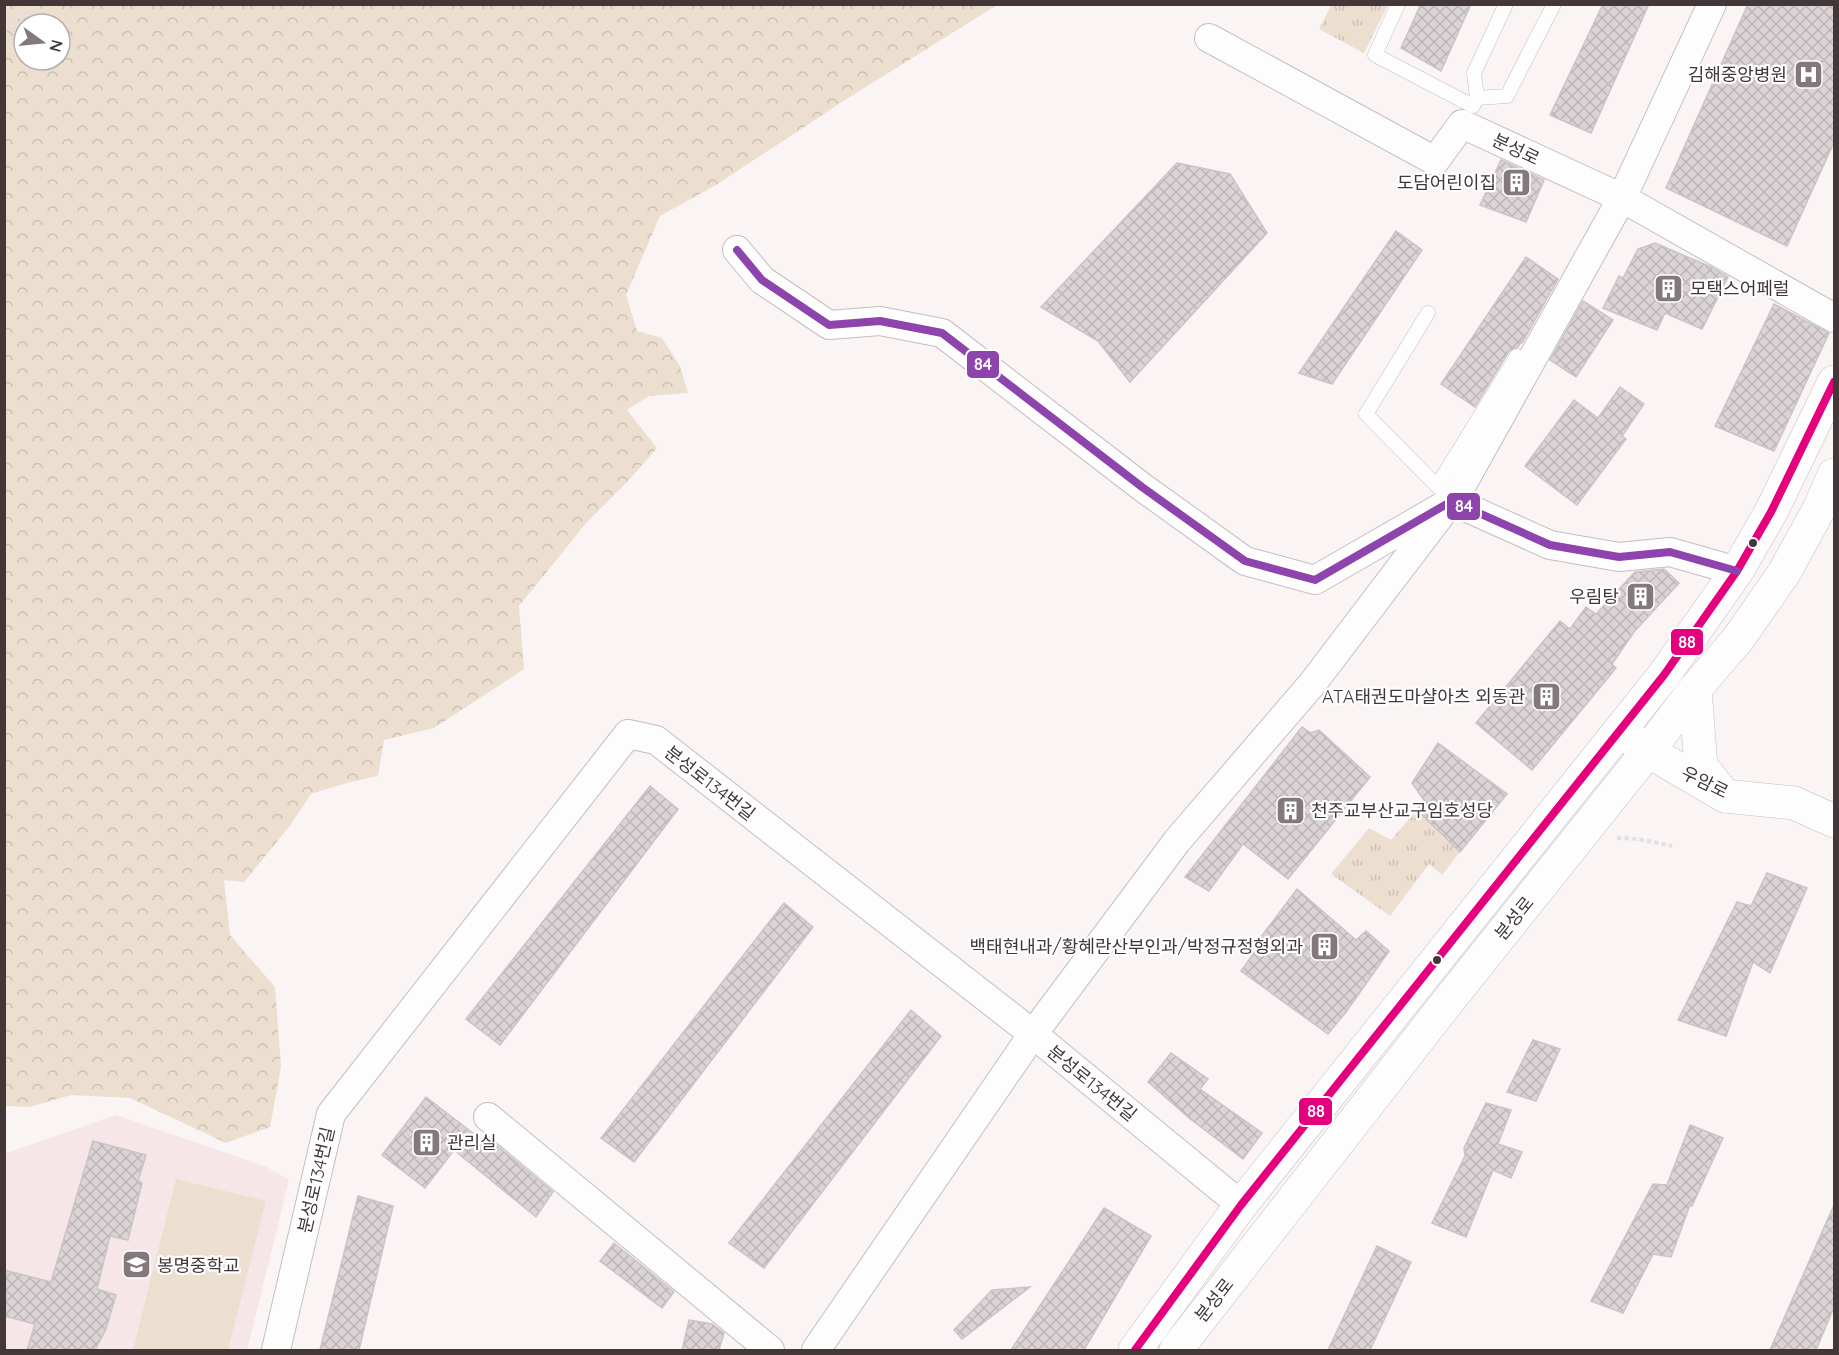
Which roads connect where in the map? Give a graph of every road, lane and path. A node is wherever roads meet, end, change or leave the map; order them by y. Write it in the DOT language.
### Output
graph roads {
  1 [pos="36,4"];
  2 [pos="1398,4"];
  3 [pos="1506,4"];
  4 [pos="1554,4"];
  5 [pos="1712,4"];
  6 [pos="4,35"];
  7 [pos="1209,38"];
  8 [pos="1471,109"];
  9 [pos="1622,198"];
  10 [pos="736,250"];
  11 [pos="1428,313"];
  12 [pos="1834,318"];
  13 [pos="1517,356"];
  14 [pos="1834,382"];
  15 [pos="1834,475"];
  16 [pos="1444,493"];
  17 [pos="1737,571"];
  18 [pos="1695,689"];
  19 [pos="1619,729"];
  20 [pos="1648,751"];
  21 [pos="1725,796"];
  22 [pos="1834,821"];
  23 [pos="1033,1034"];
  24 [pos="488,1117"];
  25 [pos="1241,1205"];
  26 [pos="276,1350"];
  27 [pos="770,1350"];
  28 [pos="816,1350"];
  29 [pos="1135,1350"];
  30 [pos="1176,1350"];
  1 -- 6 [label="path"];
  2 -- 8 [label="lane"];
  3 -- 8 [label="lane"];
  4 -- 8 [label="lane"];
  5 -- 9 [label="street"];
  7 -- 8 [label="street"];
  8 -- 9 [label="street, 분성로"];
  9 -- 12 [label="street, 분성로"];
  9 -- 16 [label="street"];
  10 -- 16 [label="street"];
  11 -- 16 [label="lane"];
  13 -- 16 [label="lane"];
  14 -- 17 [label="main road, 분성로"];
  15 -- 18 [label="main road, 분성로"];
  16 -- 17 [label="street"];
  16 -- 23 [label="street"];
  17 -- 19 [label="main road, 분성로"];
  18 -- 20 [label="main road, 분성로"];
  18 -- 21 [label="main road"];
  19 -- 20 [label="main road, 우암로"];
  19 -- 25 [label="main road, 분성로"];
  20 -- 21 [label="main road, 우암로"];
  20 -- 30 [label="main road, 분성로"];
  21 -- 22 [label="main road, 우암로"];
  23 -- 25 [label="street, 분성로134번길"];
  23 -- 26 [label="street, 분성로134번길"];
  23 -- 28 [label="street"];
  24 -- 27 [label="street"];
  25 -- 29 [label="main road, 분성로"];
}
